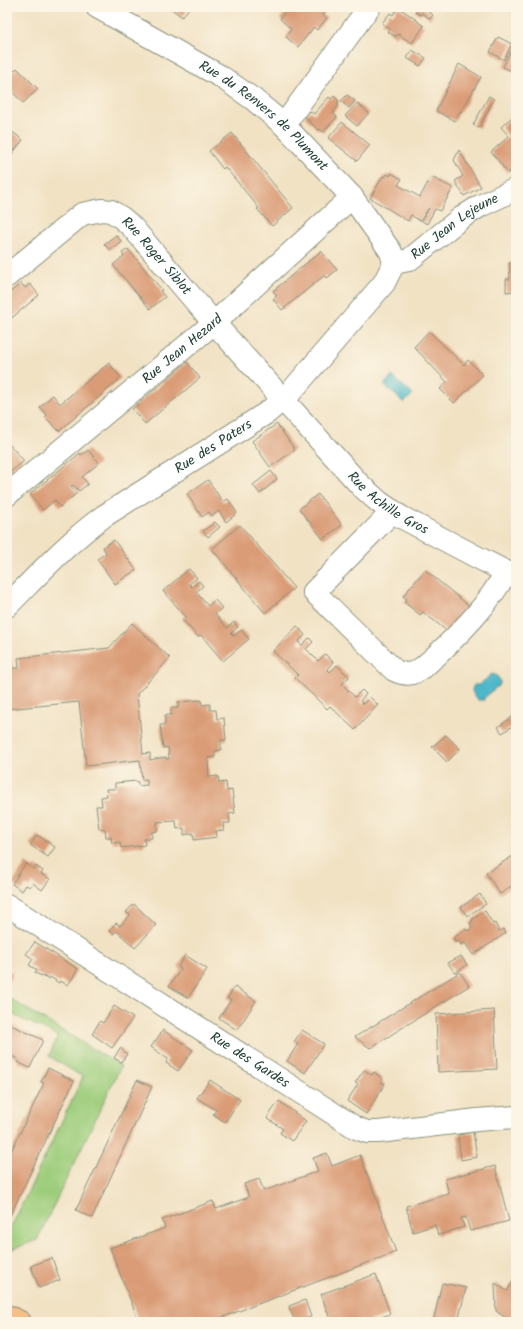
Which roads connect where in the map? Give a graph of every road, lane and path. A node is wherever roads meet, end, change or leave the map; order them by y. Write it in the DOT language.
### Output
graph roads {
  1 [pos="97,7"];
  2 [pos="369,7"];
  3 [pos="284,125"];
  4 [pos="516,189"];
  5 [pos="352,197"];
  6 [pos="394,263"];
  7 [pos="7,276"];
  8 [pos="214,323"];
  9 [pos="284,399"];
  10 [pos="7,495"];
  11 [pos="393,511"];
  12 [pos="511,574"];
  13 [pos="7,606"];
  14 [pos="7,905"];
  15 [pos="516,1117"];
  16 [pos="7,1316"];
  17 [pos="20,1322"];
  1 -- 3 [label="street, Rue du Renvers de Plumont"];
  2 -- 3 [label="street"];
  3 -- 5 [label="street, Rue du Renvers de Plumont"];
  4 -- 6 [label="street, Rue Jean Lejeune"];
  5 -- 6 [label="street, Rue du Renvers de Plumont"];
  5 -- 8 [label="street, Rue Jean Hezard"];
  6 -- 9 [label="street, Rue des Paters"];
  7 -- 8 [label="street, Rue Roger Siblot"];
  8 -- 9 [label="street, Rue Roger Siblot"];
  8 -- 10 [label="street, Rue Jean Hezard"];
  9 -- 11 [label="street, Rue Achille Gros"];
  9 -- 13 [label="street, Rue des Paters"];
  11 -- 12 [label="street, Rue Achille Gros"];
  11 -- 12 [label="street"];
  14 -- 15 [label="street, Rue des Gardes"];
  16 -- 17 [label="main road"];
}
